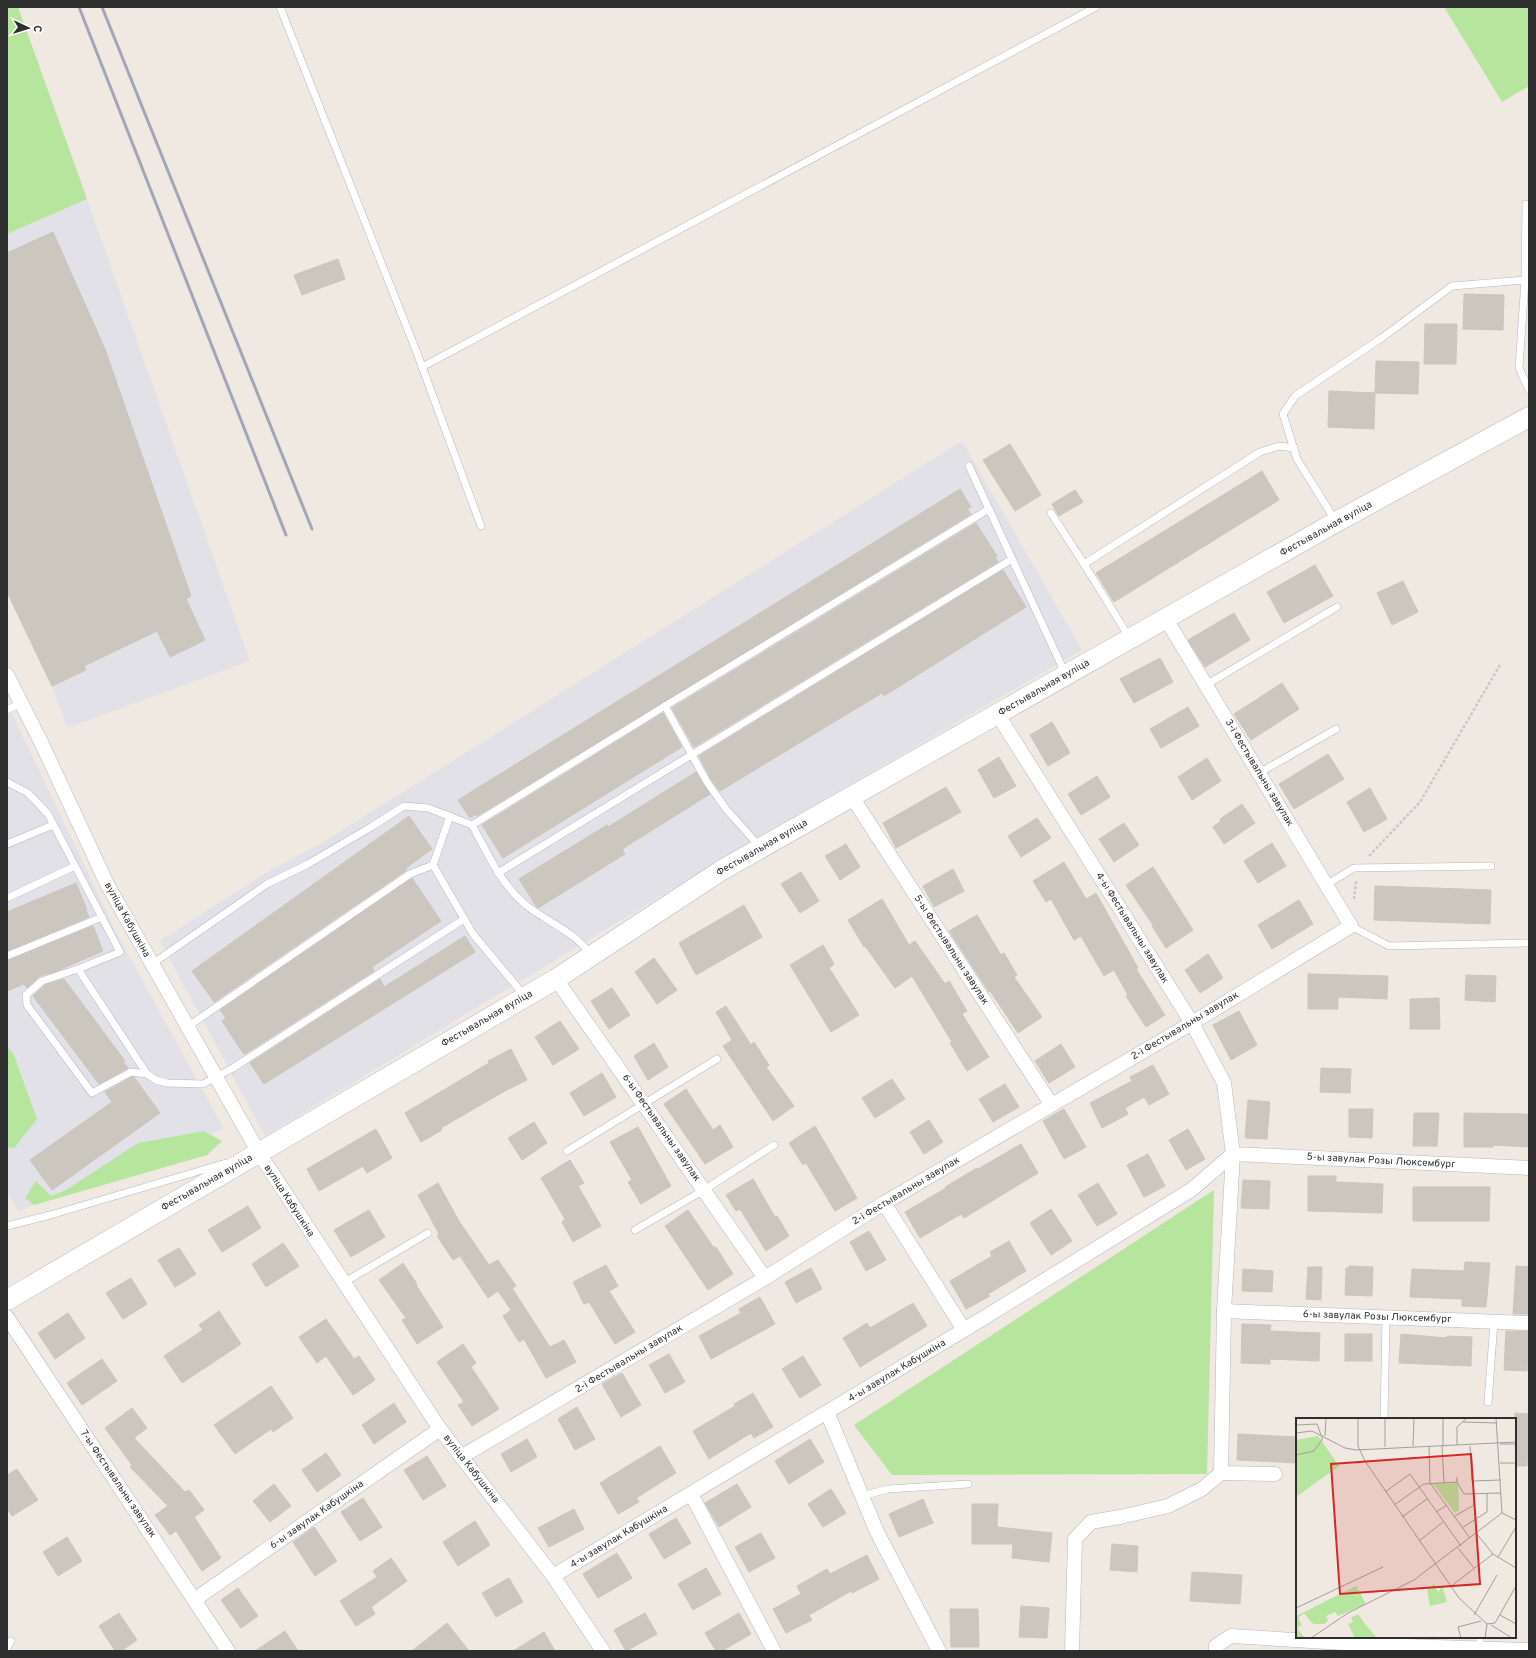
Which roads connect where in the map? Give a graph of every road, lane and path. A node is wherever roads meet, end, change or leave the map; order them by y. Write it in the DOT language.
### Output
graph roads {
  1 [pos="280,7"];
  2 [pos="1096,7"];
  3 [pos="1526,204"];
  4 [pos="1525,280"];
  5 [pos="422,367"];
  6 [pos="1529,390"];
  7 [pos="1529,417"];
  8 [pos="1294,448"];
  9 [pos="969,466"];
  10 [pos="989,509"];
  11 [pos="1051,513"];
  12 [pos="1336,522"];
  13 [pos="481,526"];
  14 [pos="1012,559"];
  15 [pos="1084,564"];
  16 [pos="1337,607"];
  17 [pos="1166,619"];
  18 [pos="1130,640"];
  19 [pos="1500,665"];
  20 [pos="7,675"];
  21 [pos="1066,676"];
  22 [pos="1206,685"];
  23 [pos="21,703"];
  24 [pos="665,706"];
  25 [pos="7,710"];
  26 [pos="998,715"];
  27 [pos="1336,728"];
  28 [pos="692,754"];
  29 [pos="1259,773"];
  30 [pos="7,782"];
  31 [pos="852,797"];
  32 [pos="450,816"];
  33 [pos="53,825"];
  34 [pos="472,825"];
  35 [pos="7,844"];
  36 [pos="761,848"];
  37 [pos="433,865"];
  38 [pos="75,866"];
  39 [pos="1491,866"];
  40 [pos="1357,868"];
  41 [pos="498,872"];
  42 [pos="1326,885"];
  43 [pos="7,898"];
  44 [pos="102,917"];
  45 [pos="464,919"];
  46 [pos="1351,926"];
  47 [pos="1529,943"];
  48 [pos="7,956"];
  49 [pos="592,956"];
  50 [pos="152,964"];
  51 [pos="78,969"];
  52 [pos="556,979"];
  53 [pos="525,997"];
  54 [pos="1192,1023"];
  55 [pos="187,1027"];
  56 [pos="717,1059"];
  57 [pos="147,1074"];
  58 [pos="216,1077"];
  59 [pos="1050,1104"];
  60 [pos="644,1105"];
  61 [pos="774,1145"];
  62 [pos="566,1151"];
  63 [pos="259,1153"];
  64 [pos="1233,1154"];
  65 [pos="1529,1168"];
  66 [pos="704,1190"];
  67 [pos="884,1203"];
  68 [pos="7,1226"];
  69 [pos="635,1230"];
  70 [pos="428,1233"];
  71 [pos="765,1278"];
  72 [pos="343,1283"];
  73 [pos="7,1300"];
  74 [pos="1224,1311"];
  75 [pos="7,1318"];
  76 [pos="1386,1318"];
  77 [pos="1494,1322"];
  78 [pos="1529,1323"];
  79 [pos="964,1330"];
  80 [pos="1488,1402"];
  81 [pos="827,1412"];
  82 [pos="1384,1418"];
  83 [pos="440,1429"];
  84 [pos="462,1457"];
  85 [pos="1221,1473"];
  86 [pos="1275,1474"];
  87 [pos="968,1484"];
  88 [pos="691,1494"];
  89 [pos="862,1496"];
  90 [pos="553,1576"];
  91 [pos="194,1600"];
  92 [pos="11,1641"];
  93 [pos="1376,1644"];
  94 [pos="1480,1645"];
  95 [pos="7,1648"];
  96 [pos="1216,1648"];
  97 [pos="601,1650"];
  98 [pos="1529,1650"];
  99 [pos="228,1651"];
  100 [pos="774,1651"];
  101 [pos="939,1651"];
  102 [pos="1072,1651"];
  1 -- 5 [label="lane"];
  2 -- 5 [label="lane"];
  3 -- 4 [label="lane"];
  4 -- 6 [label="lane"];
  4 -- 8 [label="lane"];
  5 -- 13 [label="lane"];
  7 -- 12 [label="street, Фестывальная вуліца"];
  8 -- 12 [label="lane"];
  8 -- 15 [label="lane"];
  9 -- 10 [label="lane"];
  10 -- 14 [label="lane"];
  10 -- 24 [label="lane"];
  11 -- 15 [label="lane"];
  12 -- 17 [label="street, Фестывальная вуліца"];
  14 -- 21 [label="lane"];
  14 -- 28 [label="lane"];
  15 -- 18 [label="lane"];
  16 -- 22 [label="lane"];
  17 -- 18 [label="street, Фестывальная вуліца"];
  17 -- 22 [label="street, 3-і Фестывальны завулак"];
  18 -- 21 [label="street, Фестывальная вуліца"];
  19 -- 40 [label="path"];
  20 -- 23 [label="street, вуліца Кабушкіна"];
  21 -- 26 [label="street, Фестывальная вуліца"];
  22 -- 29 [label="street, 3-і Фестывальны завулак"];
  23 -- 25 [label="lane"];
  23 -- 50 [label="street, вуліца Кабушкіна"];
  24 -- 28 [label="lane"];
  24 -- 34 [label="lane"];
  26 -- 31 [label="street, Фестывальная вуліца"];
  26 -- 54 [label="street, 4-ы Фестывальны завулак"];
  27 -- 29 [label="lane"];
  28 -- 36 [label="lane"];
  28 -- 41 [label="lane"];
  29 -- 42 [label="street, 3-і Фестывальны завулак"];
  30 -- 33 [label="lane"];
  31 -- 36 [label="street, Фестывальная вуліца"];
  31 -- 59 [label="street, 5-ы Фестывальны завулак"];
  32 -- 34 [label="lane"];
  32 -- 37 [label="lane"];
  32 -- 50 [label="lane"];
  33 -- 35 [label="lane"];
  33 -- 38 [label="lane"];
  34 -- 41 [label="lane"];
  36 -- 49 [label="street, Фестывальная вуліца"];
  37 -- 45 [label="lane"];
  37 -- 55 [label="lane"];
  38 -- 43 [label="lane"];
  38 -- 44 [label="lane"];
  39 -- 40 [label="lane"];
  40 -- 42 [label="lane"];
  40 -- 46 [label="path"];
  41 -- 49 [label="lane"];
  42 -- 46 [label="street, 3-і Фестывальны завулак"];
  44 -- 48 [label="lane"];
  44 -- 51 [label="lane"];
  45 -- 53 [label="lane"];
  45 -- 58 [label="lane"];
  46 -- 47 [label="lane"];
  46 -- 54 [label="street, 2-і Фестывальны завулак"];
  49 -- 52 [label="street, Фестывальная вуліца"];
  50 -- 55 [label="street, вуліца Кабушкіна"];
  51 -- 57 [label="lane"];
  51 -- 57 [label="lane"];
  52 -- 53 [label="street, Фестывальная вуліца"];
  52 -- 60 [label="street, 6-ы Фестывальны завулак"];
  53 -- 63 [label="street, Фестывальная вуліца"];
  54 -- 59 [label="street, 2-і Фестывальны завулак"];
  54 -- 64 [label="street, 4-ы Фестывальны завулак"];
  55 -- 58 [label="street, вуліца Кабушкіна"];
  56 -- 60 [label="lane"];
  57 -- 58 [label="lane"];
  58 -- 63 [label="street, вуліца Кабушкіна"];
  59 -- 67 [label="street, 2-і Фестывальны завулак"];
  60 -- 62 [label="lane"];
  60 -- 66 [label="street, 6-ы Фестывальны завулак"];
  61 -- 66 [label="lane"];
  63 -- 68 [label="lane"];
  63 -- 72 [label="street, вуліца Кабушкіна"];
  63 -- 73 [label="street, Фестывальная вуліца"];
  64 -- 65 [label="street, 5-ы завулак Розы Люксембург"];
  64 -- 74 [label="street, 4-ы Фестывальны завулак"];
  64 -- 79 [label="street, 4-ы завулак Кабушкіна"];
  66 -- 69 [label="lane"];
  66 -- 71 [label="street, 6-ы Фестывальны завулак"];
  67 -- 71 [label="street, 2-і Фестывальны завулак"];
  67 -- 79 [label="street"];
  70 -- 72 [label="lane"];
  71 -- 84 [label="street, 2-і Фестывальны завулак"];
  72 -- 83 [label="street, вуліца Кабушкіна"];
  74 -- 76 [label="street, 6-ы завулак Розы Люксембург"];
  74 -- 85 [label="street, 4-ы Фестывальны завулак"];
  75 -- 91 [label="street, 7-ы Фестывальны завулак"];
  76 -- 77 [label="street, 6-ы завулак Розы Люксембург"];
  76 -- 82 [label="lane"];
  77 -- 78 [label="street, 6-ы завулак Розы Люксембург"];
  77 -- 80 [label="lane"];
  79 -- 81 [label="street, 4-ы завулак Кабушкіна"];
  81 -- 88 [label="street, 4-ы завулак Кабушкіна"];
  81 -- 89 [label="street"];
  83 -- 84 [label="street, вуліца Кабушкіна"];
  83 -- 91 [label="street, 6-ы завулак Кабушкіна"];
  84 -- 90 [label="street, вуліца Кабушкіна"];
  85 -- 86 [label="street"];
  85 -- 102 [label="street"];
  87 -- 89 [label="lane"];
  88 -- 90 [label="street, 4-ы завулак Кабушкіна"];
  88 -- 100 [label="street"];
  89 -- 101 [label="street"];
  90 -- 97 [label="street, вуліца Кабушкіна"];
  91 -- 99 [label="street, 7-ы Фестывальны завулак"];
  92 -- 95 [label="lane"];
  93 -- 94 [label="street"];
  93 -- 96 [label="street"];
  94 -- 98 [label="street"];
}
